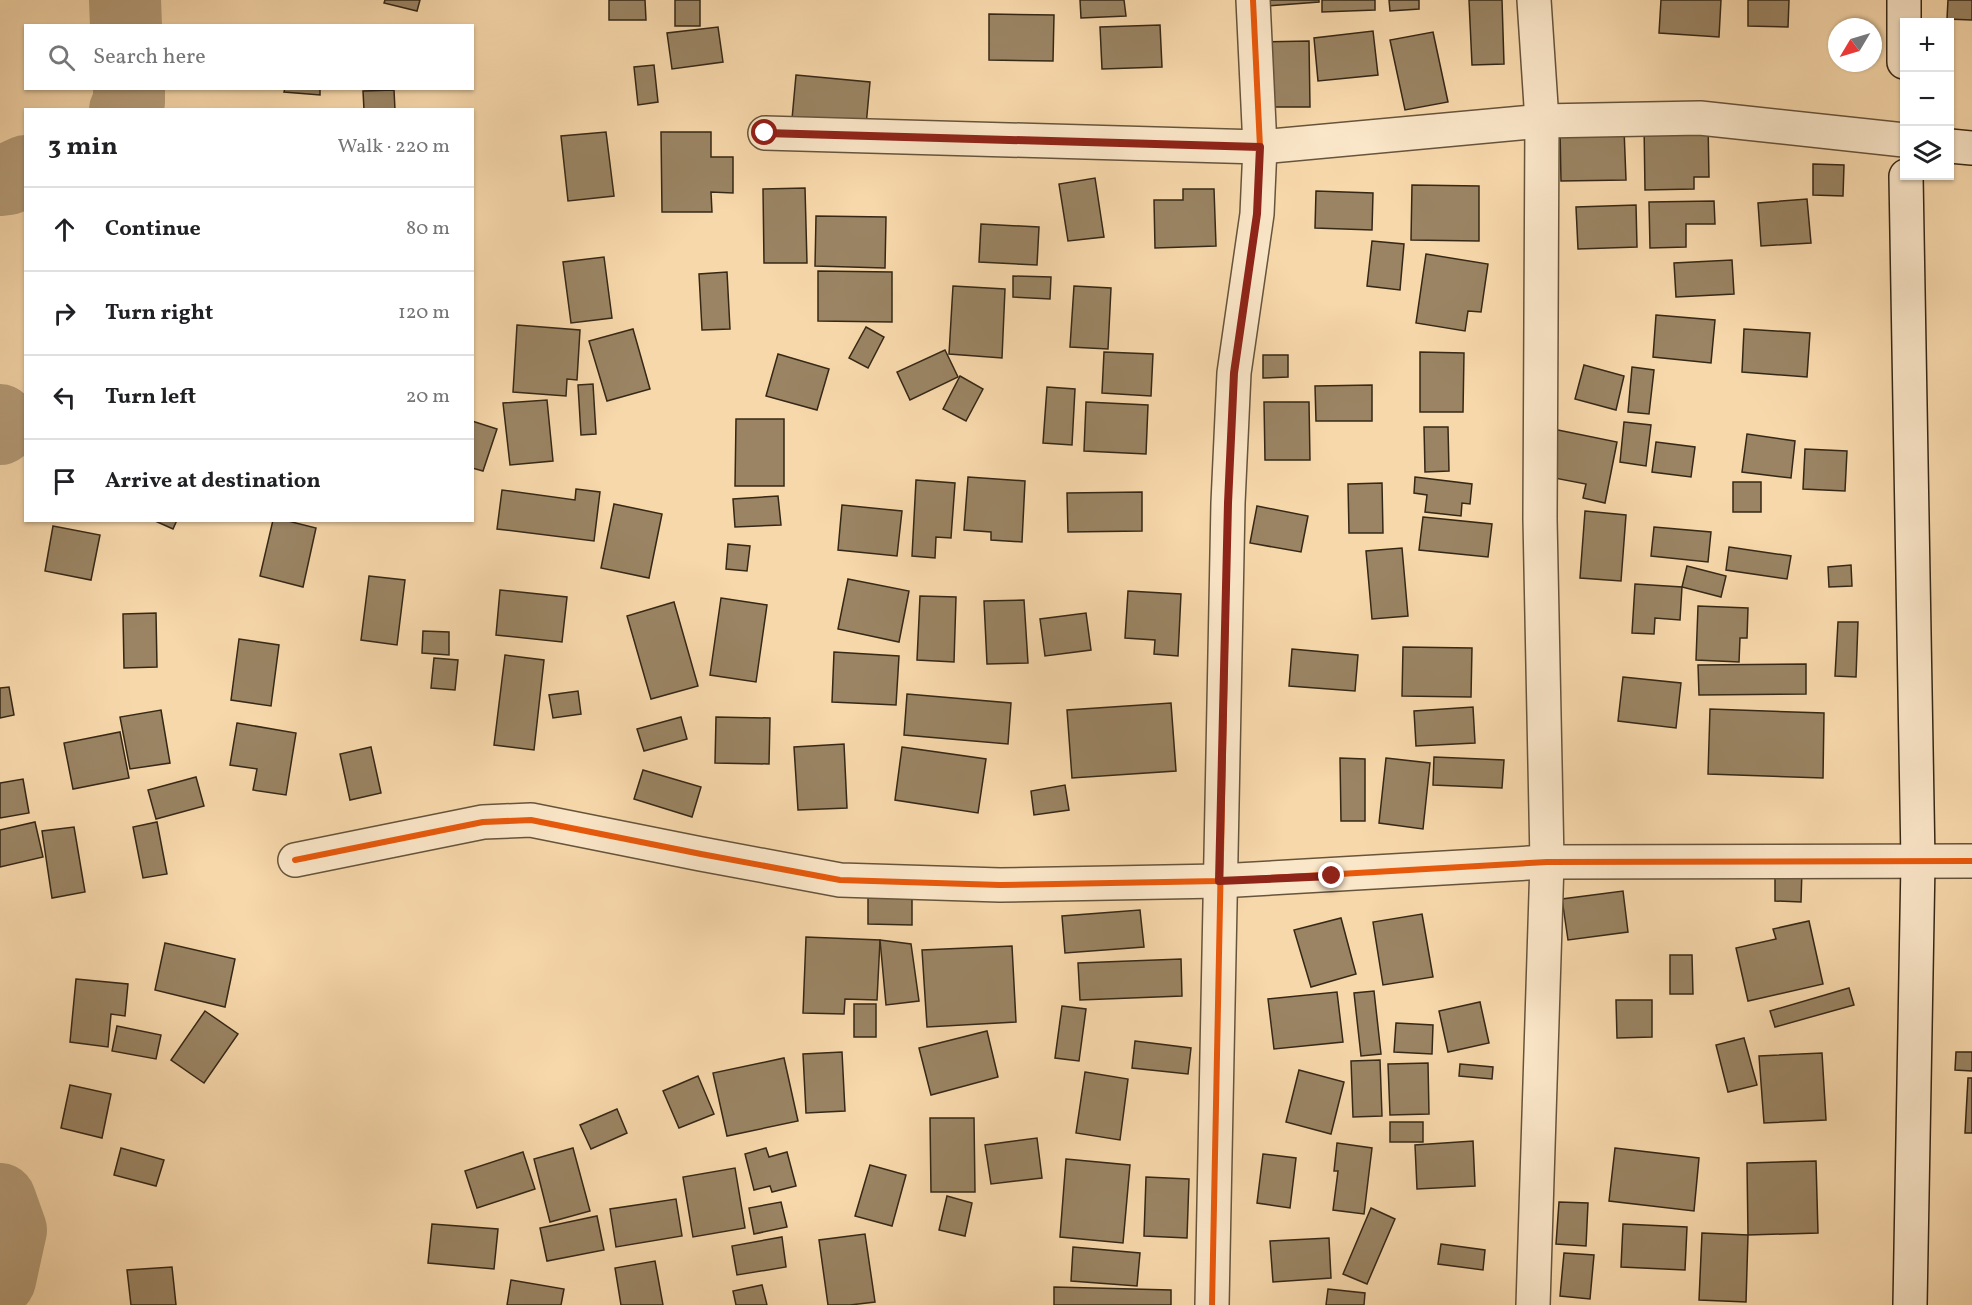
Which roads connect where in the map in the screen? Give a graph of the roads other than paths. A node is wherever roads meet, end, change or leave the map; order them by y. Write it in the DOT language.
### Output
graph roads {
  1 [pos="1253,0"];
  2 [pos="1534,0"];
  3 [pos="1904,0"];
  4 [pos="1904,18"];
  5 [pos="1542,121"];
  6 [pos="765,133"];
  7 [pos="1900,139"];
  8 [pos="1954,146"];
  9 [pos="1260,147"];
  10 [pos="1972,148"];
  11 [pos="1906,180"];
  12 [pos="295,860"];
  13 [pos="1972,861"];
  14 [pos="1547,862"];
  15 [pos="1918,862"];
  16 [pos="1219,881"];
  17 [pos="1212,1305"];
  18 [pos="1533,1305"];
  19 [pos="1910,1305"];
  1 -- 9 [label="street"];
  2 -- 5 [label="street"];
  3 -- 4 [label="street"];
  5 -- 7 [label="street"];
  5 -- 9 [label="street"];
  5 -- 14 [label="street"];
  6 -- 9 [label="street"];
  8 -- 10 [label="street"];
  9 -- 16 [label="street"];
  11 -- 15 [label="street"];
  12 -- 16 [label="street"];
  13 -- 15 [label="street"];
  14 -- 15 [label="street"];
  14 -- 16 [label="street"];
  14 -- 18 [label="street"];
  15 -- 19 [label="street"];
  16 -- 17 [label="street"];
}
